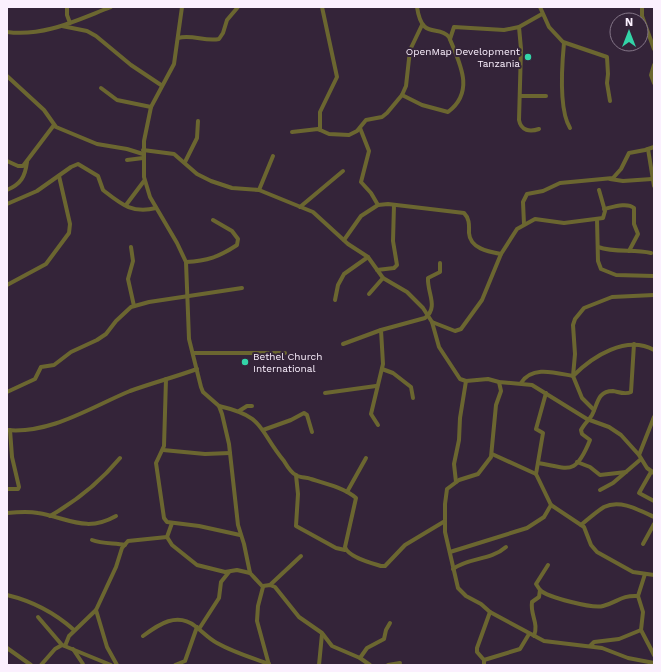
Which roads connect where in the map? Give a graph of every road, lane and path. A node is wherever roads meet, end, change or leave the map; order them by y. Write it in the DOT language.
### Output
graph roads {
  1 [pos="67,7"];
  2 [pos="108,7"];
  3 [pos="182,7"];
  4 [pos="238,7"];
  5 [pos="322,7"];
  6 [pos="417,7"];
  7 [pos="540,7"];
  8 [pos="642,7"];
  9 [pos="542,14"];
  10 [pos="70,23"];
  11 [pos="422,25"];
  12 [pos="62,26"];
  13 [pos="519,27"];
  14 [pos="7,32"];
  15 [pos="178,38"];
  16 [pos="450,40"];
  17 [pos="564,43"];
  18 [pos="654,49"];
  19 [pos="654,65"];
  20 [pos="7,76"];
  21 [pos="654,83"];
  22 [pos="161,85"];
  23 [pos="100,88"];
  24 [pos="402,95"];
  25 [pos="520,96"];
  26 [pos="546,96"];
  27 [pos="610,101"];
  28 [pos="150,107"];
  29 [pos="198,121"];
  30 [pos="54,125"];
  31 [pos="360,128"];
  32 [pos="570,128"];
  33 [pos="539,129"];
  34 [pos="320,130"];
  35 [pos="292,132"];
  36 [pos="654,147"];
  37 [pos="648,149"];
  38 [pos="143,154"];
  39 [pos="273,156"];
  40 [pos="127,160"];
  41 [pos="7,161"];
  42 [pos="27,162"];
  43 [pos="185,162"];
  44 [pos="343,171"];
  45 [pos="59,176"];
  46 [pos="609,178"];
  47 [pos="652,180"];
  48 [pos="144,181"];
  49 [pos="654,186"];
  50 [pos="7,190"];
  51 [pos="259,190"];
  52 [pos="599,190"];
  53 [pos="7,204"];
  54 [pos="126,205"];
  55 [pos="378,205"];
  56 [pos="394,205"];
  57 [pos="300,207"];
  58 [pos="156,208"];
  59 [pos="604,209"];
  60 [pos="596,219"];
  61 [pos="213,220"];
  62 [pos="524,224"];
  63 [pos="344,240"];
  64 [pos="131,247"];
  65 [pos="598,247"];
  66 [pos="629,251"];
  67 [pos="651,253"];
  68 [pos="501,254"];
  69 [pos="368,257"];
  70 [pos="186,262"];
  71 [pos="440,263"];
  72 [pos="377,270"];
  73 [pos="654,276"];
  74 [pos="383,278"];
  75 [pos="7,285"];
  76 [pos="242,288"];
  77 [pos="369,294"];
  78 [pos="654,295"];
  79 [pos="186,296"];
  80 [pos="335,300"];
  81 [pos="134,306"];
  82 [pos="429,315"];
  83 [pos="432,322"];
  84 [pos="382,330"];
  85 [pos="342,344"];
  86 [pos="634,344"];
  87 [pos="654,350"];
  88 [pos="193,353"];
  89 [pos="285,353"];
  90 [pos="197,369"];
  91 [pos="382,369"];
  92 [pos="573,376"];
  93 [pos="166,379"];
  94 [pos="466,381"];
  95 [pos="499,382"];
  96 [pos="521,383"];
  97 [pos="376,386"];
  98 [pos="7,392"];
  99 [pos="325,393"];
  100 [pos="546,393"];
  101 [pos="413,398"];
  102 [pos="219,406"];
  103 [pos="252,406"];
  104 [pos="594,410"];
  105 [pos="239,411"];
  106 [pos="654,417"];
  107 [pos="587,419"];
  108 [pos="378,425"];
  109 [pos="8,430"];
  110 [pos="264,430"];
  111 [pos="312,432"];
  112 [pos="163,450"];
  113 [pos="230,453"];
  114 [pos="492,454"];
  115 [pos="640,457"];
  116 [pos="120,458"];
  117 [pos="366,458"];
  118 [pos="577,462"];
  119 [pos="538,463"];
  120 [pos="626,472"];
  121 [pos="652,472"];
  122 [pos="536,474"];
  123 [pos="296,475"];
  124 [pos="456,482"];
  125 [pos="7,489"];
  126 [pos="600,490"];
  127 [pos="347,492"];
  128 [pos="654,501"];
  129 [pos="551,505"];
  130 [pos="7,513"];
  131 [pos="50,516"];
  132 [pos="116,516"];
  133 [pos="654,517"];
  134 [pos="444,521"];
  135 [pos="172,523"];
  136 [pos="581,524"];
  137 [pos="654,524"];
  138 [pos="240,535"];
  139 [pos="167,537"];
  140 [pos="92,540"];
  141 [pos="643,544"];
  142 [pos="125,545"];
  143 [pos="506,547"];
  144 [pos="345,550"];
  145 [pos="450,552"];
  146 [pos="301,556"];
  147 [pos="548,566"];
  148 [pos="453,569"];
  149 [pos="229,572"];
  150 [pos="250,573"];
  151 [pos="644,574"];
  152 [pos="654,575"];
  153 [pos="270,585"];
  154 [pos="263,586"];
  155 [pos="540,590"];
  156 [pos="7,595"];
  157 [pos="638,596"];
  158 [pos="96,610"];
  159 [pos="490,612"];
  160 [pos="38,617"];
  161 [pos="390,623"];
  162 [pos="198,628"];
  163 [pos="74,630"];
  164 [pos="642,630"];
  165 [pos="322,633"];
  166 [pos="529,634"];
  167 [pos="143,636"];
  168 [pos="534,636"];
  169 [pos="64,645"];
  170 [pos="590,646"];
  171 [pos="7,648"];
  172 [pos="73,649"];
  173 [pos="654,655"];
  174 [pos="360,658"];
  175 [pos="628,658"];
  176 [pos="484,660"];
  177 [pos="400,663"];
  178 [pos="654,663"];
  179 [pos="83,664"];
  180 [pos="269,664"];
  181 [pos="32,665"];
  182 [pos="41,665"];
  183 [pos="111,665"];
  184 [pos="117,665"];
  185 [pos="175,665"];
  186 [pos="319,665"];
  187 [pos="370,665"];
  188 [pos="388,665"];
  189 [pos="484,665"];
  190 [pos="631,665"];
  1 -- 10 [label="street"];
  2 -- 10 [label="street"];
  3 -- 15 [label="street"];
  4 -- 15 [label="street"];
  5 -- 34 [label="street"];
  6 -- 11 [label="street"];
  7 -- 9 [label="street"];
  8 -- 18 [label="street"];
  9 -- 13 [label="street"];
  9 -- 17 [label="street"];
  10 -- 12 [label="street"];
  11 -- 16 [label="street"];
  11 -- 24 [label="street"];
  12 -- 14 [label="street"];
  12 -- 22 [label="street"];
  13 -- 16 [label="street"];
  13 -- 25 [label="street"];
  15 -- 22 [label="street"];
  16 -- 24 [label="street"];
  17 -- 27 [label="street"];
  17 -- 32 [label="street"];
  19 -- 21 [label="street"];
  20 -- 30 [label="street"];
  22 -- 28 [label="street"];
  23 -- 28 [label="street"];
  24 -- 31 [label="street"];
  25 -- 26 [label="street"];
  25 -- 33 [label="street"];
  28 -- 38 [label="street"];
  29 -- 43 [label="street"];
  30 -- 38 [label="street"];
  30 -- 42 [label="street"];
  31 -- 34 [label="street"];
  31 -- 55 [label="street"];
  34 -- 35 [label="street"];
  36 -- 37 [label="street"];
  37 -- 46 [label="street"];
  37 -- 47 [label="street"];
  38 -- 40 [label="street"];
  38 -- 43 [label="street"];
  38 -- 48 [label="street"];
  39 -- 51 [label="street"];
  41 -- 42 [label="street"];
  42 -- 50 [label="street"];
  43 -- 51 [label="street"];
  44 -- 57 [label="street"];
  45 -- 53 [label="street"];
  45 -- 54 [label="street"];
  45 -- 75 [label="street"];
  46 -- 47 [label="street"];
  46 -- 62 [label="street"];
  47 -- 49 [label="street"];
  48 -- 54 [label="street"];
  48 -- 58 [label="street"];
  51 -- 57 [label="street"];
  52 -- 59 [label="street"];
  54 -- 58 [label="street"];
  55 -- 56 [label="street"];
  55 -- 63 [label="street"];
  56 -- 68 [label="street"];
  56 -- 72 [label="street"];
  57 -- 63 [label="street"];
  58 -- 70 [label="street"];
  59 -- 60 [label="street"];
  59 -- 66 [label="street"];
  60 -- 62 [label="street"];
  60 -- 65 [label="street"];
  61 -- 70 [label="street"];
  62 -- 68 [label="street"];
  63 -- 69 [label="street"];
  64 -- 81 [label="street"];
  65 -- 66 [label="street"];
  65 -- 73 [label="street"];
  66 -- 67 [label="street"];
  68 -- 83 [label="street"];
  69 -- 72 [label="street"];
  69 -- 80 [label="street"];
  70 -- 79 [label="street"];
  71 -- 82 [label="street"];
  72 -- 74 [label="street"];
  74 -- 77 [label="street"];
  74 -- 82 [label="street"];
  76 -- 79 [label="street"];
  78 -- 92 [label="street"];
  79 -- 81 [label="street"];
  79 -- 88 [label="street"];
  81 -- 98 [label="street"];
  82 -- 83 [label="street"];
  82 -- 84 [label="street"];
  83 -- 94 [label="street"];
  84 -- 85 [label="street"];
  84 -- 91 [label="street"];
  86 -- 87 [label="street"];
  86 -- 92 [label="street"];
  86 -- 104 [label="street"];
  88 -- 89 [label="street"];
  88 -- 90 [label="street"];
  90 -- 93 [label="street"];
  90 -- 102 [label="street"];
  91 -- 97 [label="street"];
  91 -- 101 [label="street"];
  92 -- 96 [label="street"];
  92 -- 104 [label="street"];
  93 -- 109 [label="street"];
  93 -- 112 [label="street"];
  94 -- 95 [label="street"];
  94 -- 124 [label="street"];
  95 -- 96 [label="street"];
  95 -- 114 [label="street"];
  96 -- 100 [label="street"];
  97 -- 99 [label="street"];
  97 -- 108 [label="street"];
  100 -- 107 [label="street"];
  100 -- 119 [label="street"];
  102 -- 105 [label="street"];
  102 -- 113 [label="street"];
  103 -- 105 [label="street"];
  104 -- 107 [label="street"];
  105 -- 110 [label="street"];
  106 -- 115 [label="street"];
  107 -- 115 [label="street"];
  107 -- 118 [label="street"];
  109 -- 125 [label="street"];
  110 -- 111 [label="street"];
  110 -- 123 [label="street"];
  112 -- 113 [label="street"];
  112 -- 135 [label="street"];
  113 -- 138 [label="street"];
  114 -- 122 [label="street"];
  114 -- 124 [label="street"];
  115 -- 120 [label="street"];
  115 -- 121 [label="street"];
  116 -- 131 [label="street"];
  117 -- 127 [label="street"];
  118 -- 119 [label="street"];
  118 -- 120 [label="street"];
  119 -- 122 [label="street"];
  120 -- 126 [label="street"];
  121 -- 128 [label="street"];
  122 -- 129 [label="street"];
  123 -- 127 [label="street"];
  123 -- 144 [label="street"];
  124 -- 134 [label="street"];
  127 -- 144 [label="street"];
  129 -- 136 [label="street"];
  129 -- 145 [label="street"];
  130 -- 131 [label="street"];
  131 -- 132 [label="street"];
  133 -- 136 [label="street"];
  134 -- 144 [label="street"];
  134 -- 145 [label="street"];
  135 -- 138 [label="street"];
  135 -- 139 [label="street"];
  136 -- 151 [label="street"];
  137 -- 141 [label="street"];
  138 -- 150 [label="street"];
  139 -- 142 [label="street"];
  139 -- 149 [label="street"];
  140 -- 142 [label="street"];
  142 -- 158 [label="street"];
  143 -- 148 [label="street"];
  145 -- 148 [label="street"];
  146 -- 153 [label="street"];
  147 -- 155 [label="street"];
  148 -- 159 [label="street"];
  149 -- 150 [label="street"];
  149 -- 162 [label="street"];
  150 -- 154 [label="street"];
  151 -- 152 [label="street"];
  151 -- 157 [label="street"];
  153 -- 154 [label="street"];
  153 -- 165 [label="street"];
  154 -- 180 [label="street"];
  155 -- 157 [label="street"];
  155 -- 168 [label="street"];
  156 -- 163 [label="street"];
  157 -- 164 [label="street"];
  158 -- 163 [label="street"];
  158 -- 184 [label="street"];
  159 -- 166 [label="street"];
  159 -- 176 [label="street"];
  160 -- 169 [label="street"];
  161 -- 174 [label="street"];
  162 -- 167 [label="street"];
  162 -- 180 [label="street"];
  162 -- 185 [label="street"];
  163 -- 169 [label="street"];
  164 -- 170 [label="street"];
  164 -- 173 [label="street"];
  165 -- 174 [label="street"];
  165 -- 186 [label="street"];
  166 -- 168 [label="street"];
  166 -- 176 [label="street"];
  168 -- 170 [label="street"];
  169 -- 172 [label="street"];
  169 -- 182 [label="street"];
  170 -- 175 [label="street"];
  171 -- 181 [label="street"];
  172 -- 179 [label="street"];
  172 -- 183 [label="street"];
  174 -- 187 [label="street"];
  175 -- 178 [label="street"];
  175 -- 190 [label="street"];
  176 -- 189 [label="street"];
  177 -- 188 [label="street"];
}
